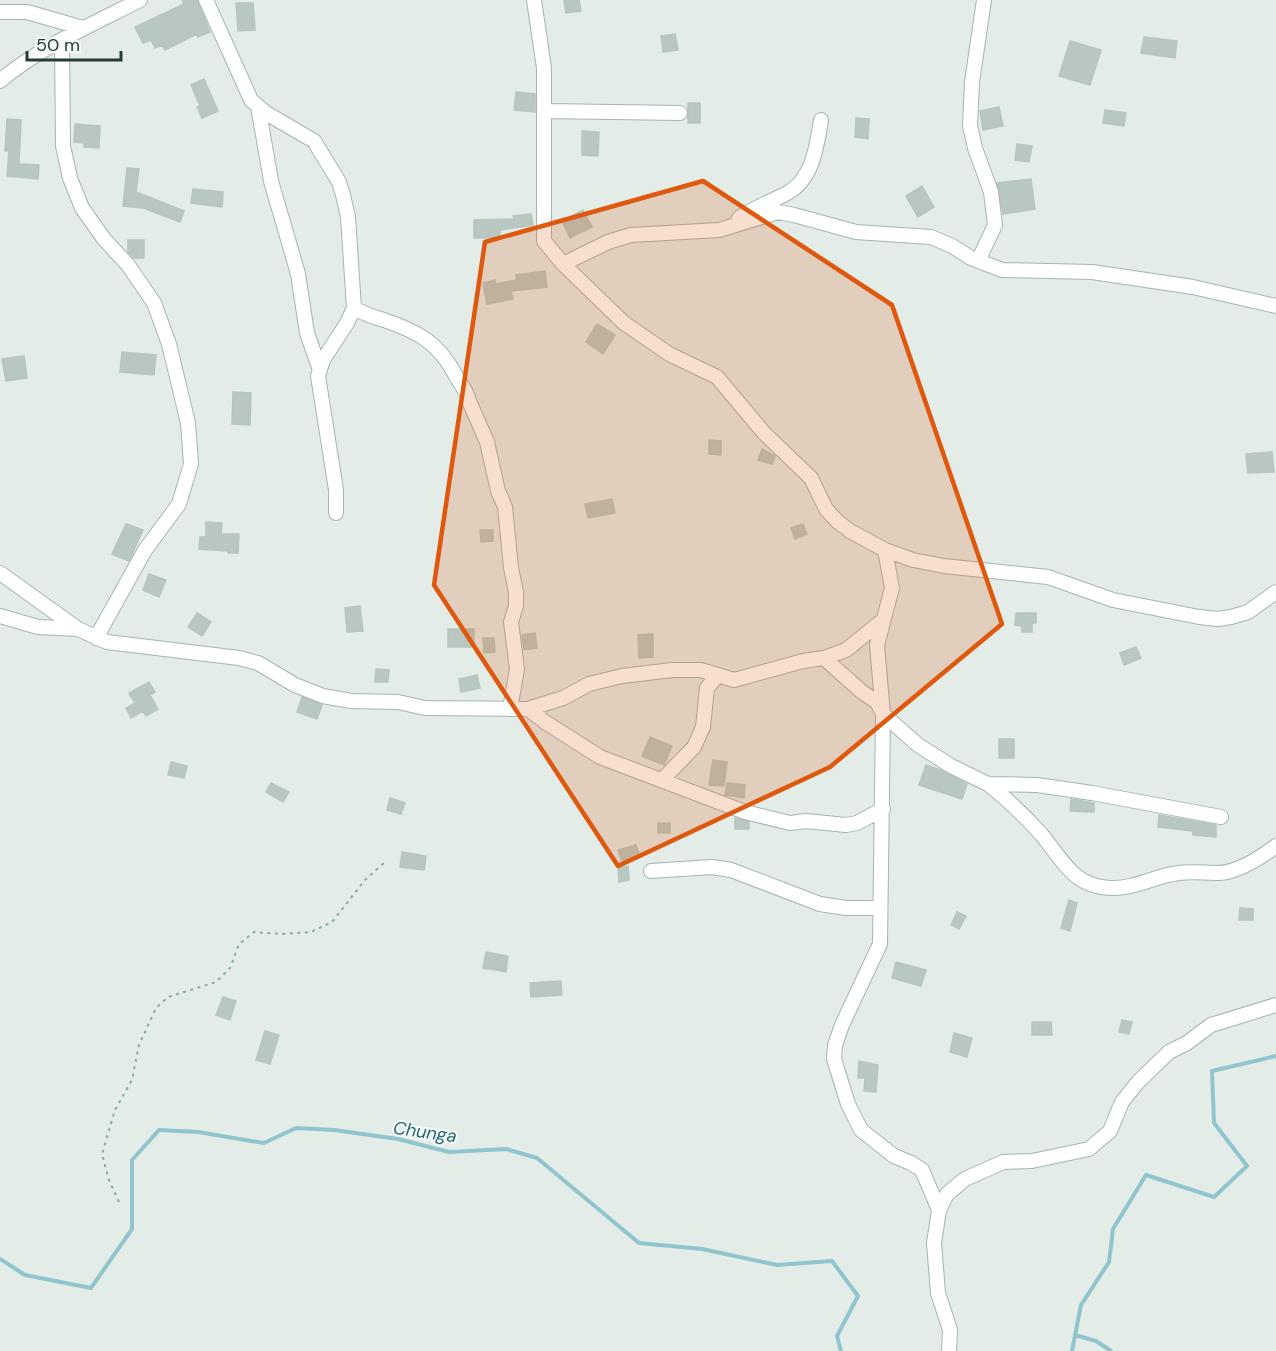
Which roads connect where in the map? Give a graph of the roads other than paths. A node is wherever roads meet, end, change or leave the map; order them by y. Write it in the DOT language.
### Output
graph roads {
  1 [pos="141,0"];
  2 [pos="207,0"];
  3 [pos="534,0"];
  4 [pos="984,0"];
  5 [pos="0,12"];
  6 [pos="83,28"];
  7 [pos="62,41"];
  8 [pos="0,81"];
  9 [pos="258,106"];
  10 [pos="544,111"];
  11 [pos="680,113"];
  12 [pos="821,120"];
  13 [pos="719,230"];
  14 [pos="978,261"];
  15 [pos="563,264"];
  16 [pos="1276,306"];
  17 [pos="354,308"];
  18 [pos="320,370"];
  19 [pos="336,513"];
  20 [pos="885,550"];
  21 [pos="0,573"];
  22 [pos="1276,592"];
  23 [pos="0,616"];
  24 [pos="882,621"];
  25 [pos="78,629"];
  26 [pos="96,638"];
  27 [pos="824,658"];
  28 [pos="718,675"];
  29 [pos="510,709"];
  30 [pos="528,710"];
  31 [pos="883,714"];
  32 [pos="662,780"];
  33 [pos="988,784"];
  34 [pos="883,808"];
  35 [pos="1221,817"];
  36 [pos="1276,846"];
  37 [pos="651,871"];
  38 [pos="879,908"];
  39 [pos="1276,1005"];
  40 [pos="939,1210"];
  41 [pos="949,1351"];
  1 -- 6 [label="street"];
  2 -- 9 [label="street"];
  3 -- 10 [label="street"];
  4 -- 14 [label="street"];
  5 -- 6 [label="street"];
  6 -- 7 [label="street"];
  7 -- 8 [label="street"];
  7 -- 26 [label="street"];
  9 -- 17 [label="street"];
  9 -- 18 [label="street"];
  10 -- 11 [label="street"];
  10 -- 15 [label="street"];
  12 -- 13 [label="street"];
  13 -- 14 [label="street"];
  13 -- 15 [label="street"];
  14 -- 16 [label="street"];
  15 -- 20 [label="street"];
  17 -- 18 [label="street"];
  17 -- 29 [label="street"];
  18 -- 19 [label="street"];
  20 -- 22 [label="street"];
  20 -- 24 [label="street"];
  21 -- 25 [label="street"];
  23 -- 25 [label="street"];
  24 -- 27 [label="street"];
  24 -- 31 [label="street"];
  25 -- 26 [label="street"];
  26 -- 29 [label="street"];
  27 -- 28 [label="street"];
  27 -- 31 [label="street"];
  28 -- 30 [label="street"];
  28 -- 32 [label="street"];
  29 -- 30 [label="street"];
  30 -- 32 [label="street"];
  31 -- 33 [label="street"];
  31 -- 34 [label="street"];
  32 -- 34 [label="street"];
  33 -- 35 [label="street"];
  33 -- 36 [label="street"];
  34 -- 38 [label="street"];
  37 -- 38 [label="street"];
  38 -- 40 [label="street"];
  39 -- 40 [label="street"];
  40 -- 41 [label="street"];
}
